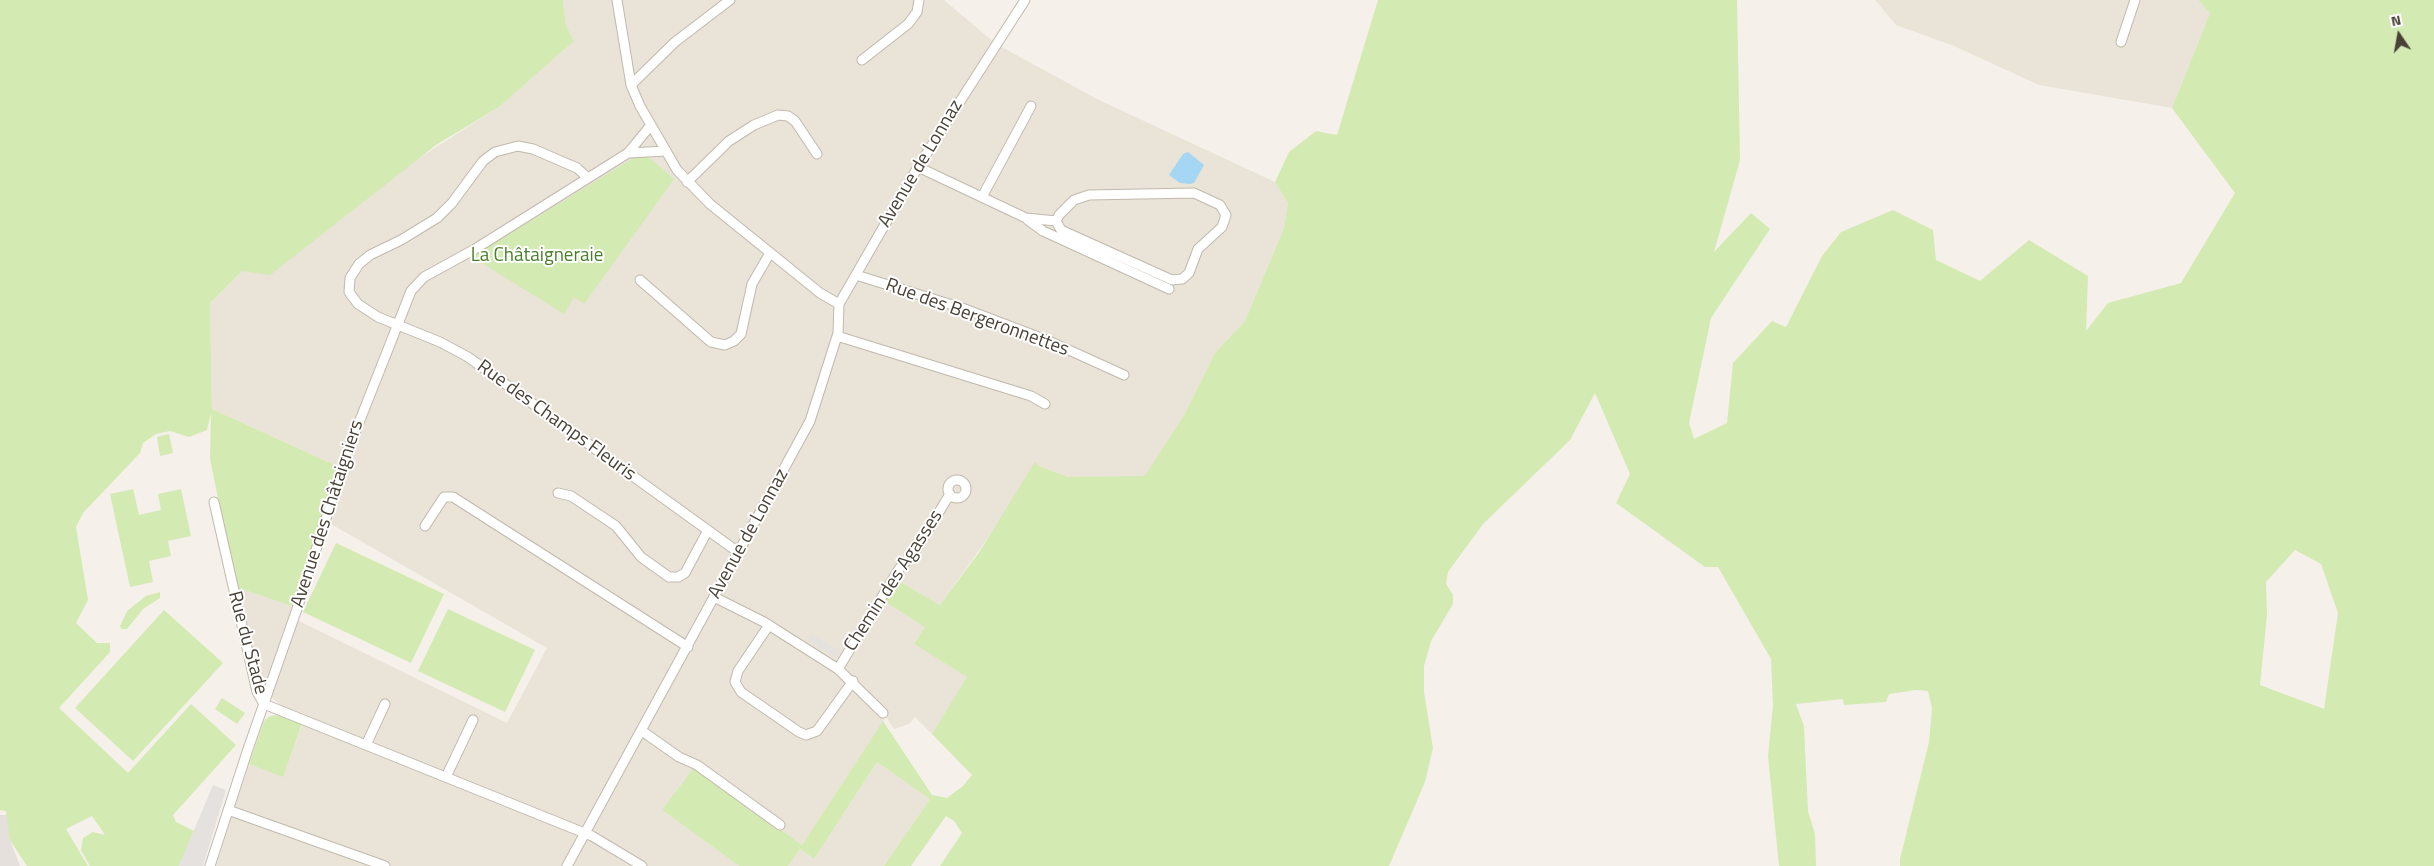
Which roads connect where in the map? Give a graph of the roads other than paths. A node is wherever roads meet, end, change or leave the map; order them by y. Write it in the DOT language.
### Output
graph roads {
  1 [pos="617,0"];
  2 [pos="730,0"];
  3 [pos="919,0"];
  4 [pos="1025,0"];
  5 [pos="2135,0"];
  6 [pos="2121,42"];
  7 [pos="862,60"];
  8 [pos="631,85"];
  9 [pos="1031,106"];
  10 [pos="651,125"];
  11 [pos="666,151"];
  12 [pos="628,153"];
  13 [pos="817,154"];
  14 [pos="918,167"];
  15 [pos="588,178"];
  16 [pos="687,182"];
  17 [pos="982,197"];
  18 [pos="1026,218"];
  19 [pos="1056,221"];
  20 [pos="770,253"];
  21 [pos="856,275"];
  22 [pos="640,280"];
  23 [pos="1169,290"];
  24 [pos="839,304"];
  25 [pos="396,326"];
  26 [pos="837,336"];
  27 [pos="1124,375"];
  28 [pos="1045,404"];
  29 [pos="558,493"];
  30 [pos="950,494"];
  31 [pos="214,502"];
  32 [pos="425,526"];
  33 [pos="708,530"];
  34 [pos="738,552"];
  35 [pos="714,597"];
  36 [pos="770,625"];
  37 [pos="688,647"];
  38 [pos="838,668"];
  39 [pos="853,681"];
  40 [pos="264,704"];
  41 [pos="385,704"];
  42 [pos="882,713"];
  43 [pos="473,720"];
  44 [pos="642,731"];
  45 [pos="366,745"];
  46 [pos="446,777"];
  47 [pos="228,810"];
  48 [pos="780,825"];
  49 [pos="586,833"];
  50 [pos="210,866"];
  51 [pos="385,866"];
  52 [pos="567,866"];
  53 [pos="642,866"];
  1 -- 8 [label="street"];
  2 -- 8 [label="street"];
  3 -- 7 [label="street"];
  4 -- 14 [label="street, Avenue de Lonnaz"];
  5 -- 6 [label="street"];
  8 -- 10 [label="street"];
  9 -- 17 [label="street"];
  10 -- 11 [label="street"];
  10 -- 12 [label="street, Avenue des Châtaigniers"];
  11 -- 12 [label="street, Avenue des Châtaigniers"];
  11 -- 16 [label="street"];
  12 -- 15 [label="street, Avenue des Châtaigniers"];
  13 -- 16 [label="street"];
  14 -- 17 [label="street"];
  14 -- 21 [label="street, Avenue de Lonnaz"];
  15 -- 25 [label="street, Avenue des Châtaigniers"];
  15 -- 25 [label="street"];
  16 -- 20 [label="street"];
  17 -- 18 [label="street"];
  18 -- 19 [label="street"];
  18 -- 23 [label="street"];
  19 -- 19 [label="street"];
  20 -- 22 [label="street"];
  20 -- 24 [label="street"];
  21 -- 24 [label="street, Avenue de Lonnaz"];
  21 -- 27 [label="street, Rue des Bergeronnettes"];
  24 -- 26 [label="street, Avenue de Lonnaz"];
  25 -- 33 [label="street, Rue des Champs Fleuris"];
  25 -- 40 [label="street, Avenue des Châtaigniers"];
  26 -- 28 [label="street"];
  26 -- 34 [label="street, Avenue de Lonnaz"];
  29 -- 33 [label="street"];
  30 -- 38 [label="street, Chemin des Agasses"];
  31 -- 40 [label="street, Rue du Stade"];
  32 -- 37 [label="street"];
  33 -- 34 [label="street, Rue des Champs Fleuris"];
  34 -- 35 [label="street, Avenue de Lonnaz"];
  35 -- 36 [label="street, Chemin des Agasses"];
  35 -- 37 [label="street, Avenue de Lonnaz"];
  36 -- 38 [label="street, Chemin des Agasses"];
  36 -- 39 [label="street, Chemin des Agasses"];
  37 -- 44 [label="street, Avenue de Lonnaz"];
  38 -- 39 [label="street, Chemin des Agasses"];
  39 -- 42 [label="street, Chemin des Agasses"];
  40 -- 45 [label="street"];
  40 -- 47 [label="street, Rue du Stade"];
  41 -- 45 [label="street"];
  43 -- 46 [label="street"];
  44 -- 48 [label="street"];
  44 -- 49 [label="street, Avenue de Lonnaz"];
  45 -- 46 [label="street"];
  46 -- 49 [label="street"];
  47 -- 50 [label="street, Rue du Stade"];
  47 -- 51 [label="street"];
  49 -- 52 [label="street, Avenue de Lonnaz"];
  49 -- 53 [label="street"];
}
